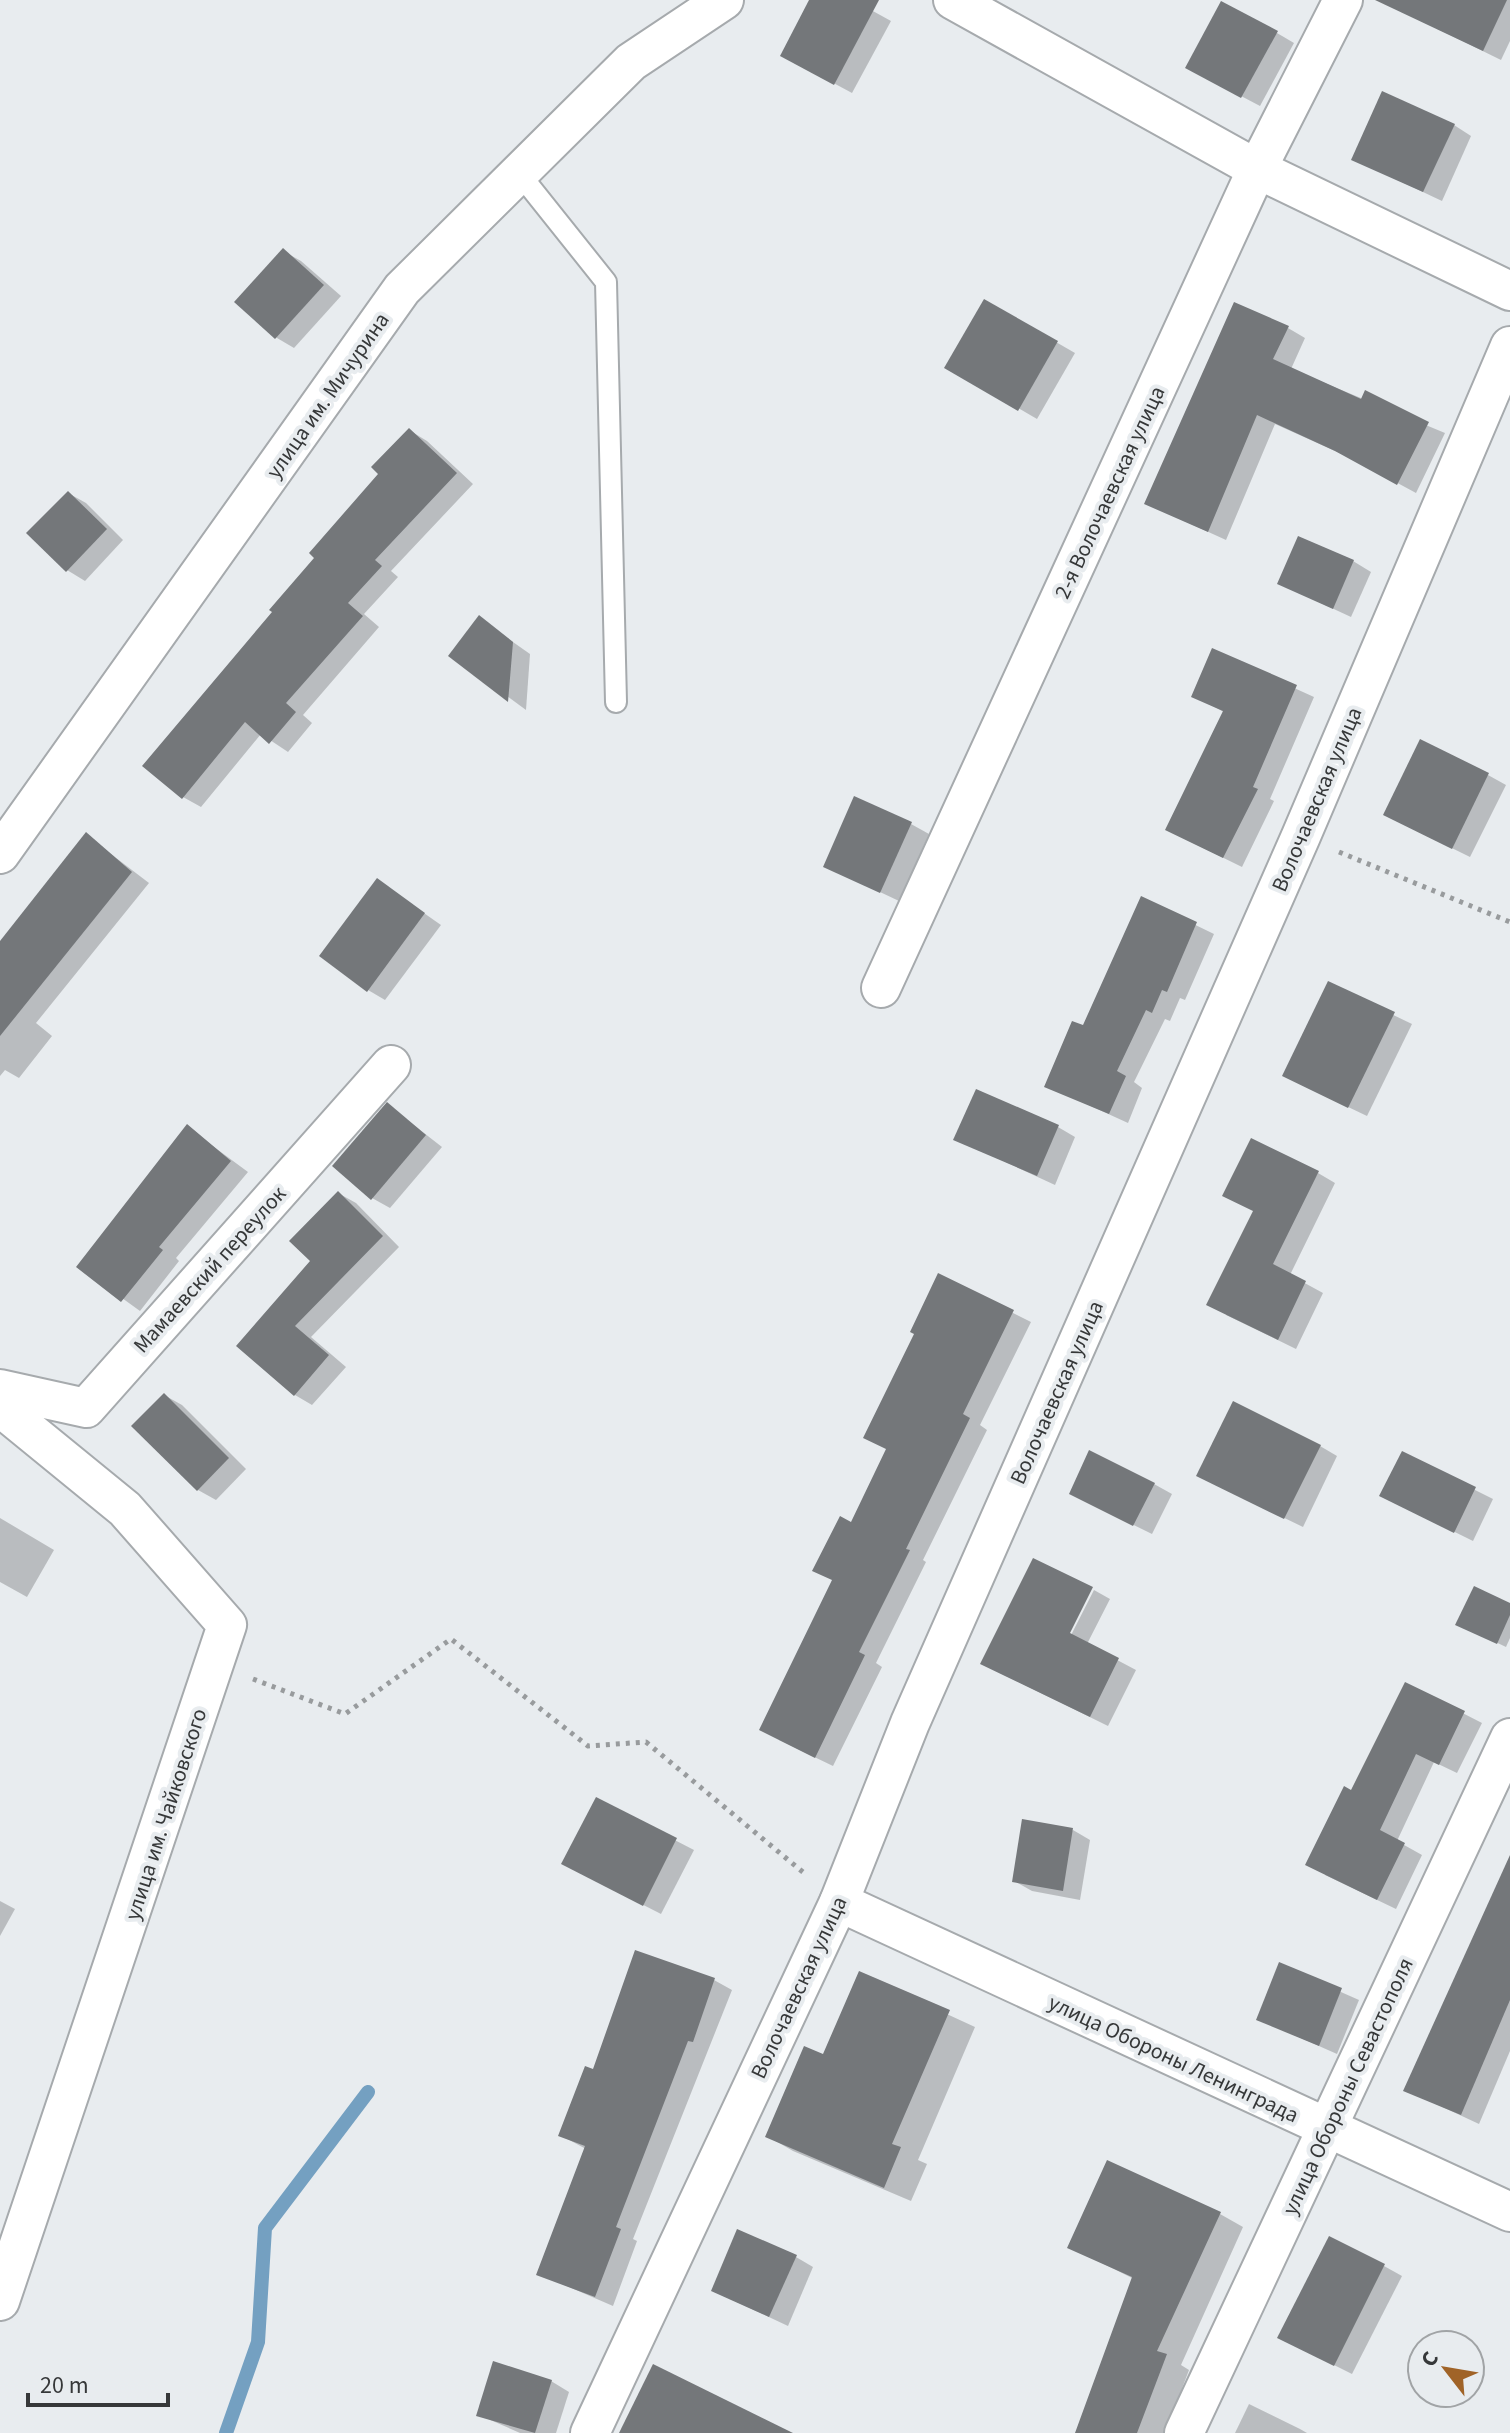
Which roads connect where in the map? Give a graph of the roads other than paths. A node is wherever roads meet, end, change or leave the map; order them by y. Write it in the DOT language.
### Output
graph roads {
  1 [pos="724,0"];
  2 [pos="953,0"];
  3 [pos="1343,0"];
  4 [pos="1257,169"];
  5 [pos="519,173"];
  6 [pos="1510,291"];
  7 [pos="1510,346"];
  8 [pos="616,702"];
  9 [pos="0,854"];
  10 [pos="881,988"];
  11 [pos="391,1065"];
  12 [pos="0,1389"];
  13 [pos="0,1407"];
  14 [pos="1510,1738"];
  15 [pos="839,1902"];
  16 [pos="1326,2129"];
  17 [pos="1510,2212"];
  18 [pos="0,2301"];
  19 [pos="590,2433"];
  20 [pos="1184,2433"];
  1 -- 5 [label="street, улица им. Мичурина"];
  2 -- 4 [label="street"];
  3 -- 4 [label="street, 2-я Волочаевская улица"];
  4 -- 6 [label="street"];
  4 -- 10 [label="street, 2-я Волочаевская улица"];
  5 -- 8 [label="lane"];
  5 -- 9 [label="street, улица им. Мичурина"];
  7 -- 15 [label="street, Волочаевская улица"];
  11 -- 12 [label="street, Мамаевский переулок"];
  13 -- 18 [label="street, улица им. Чайковского"];
  14 -- 16 [label="street, улица Обороны Севастополя"];
  15 -- 16 [label="street, улица Обороны Ленинграда"];
  15 -- 19 [label="street, Волочаевская улица"];
  16 -- 17 [label="street, улица Обороны Ленинграда"];
  16 -- 20 [label="street, улица Обороны Севастополя"];
}
